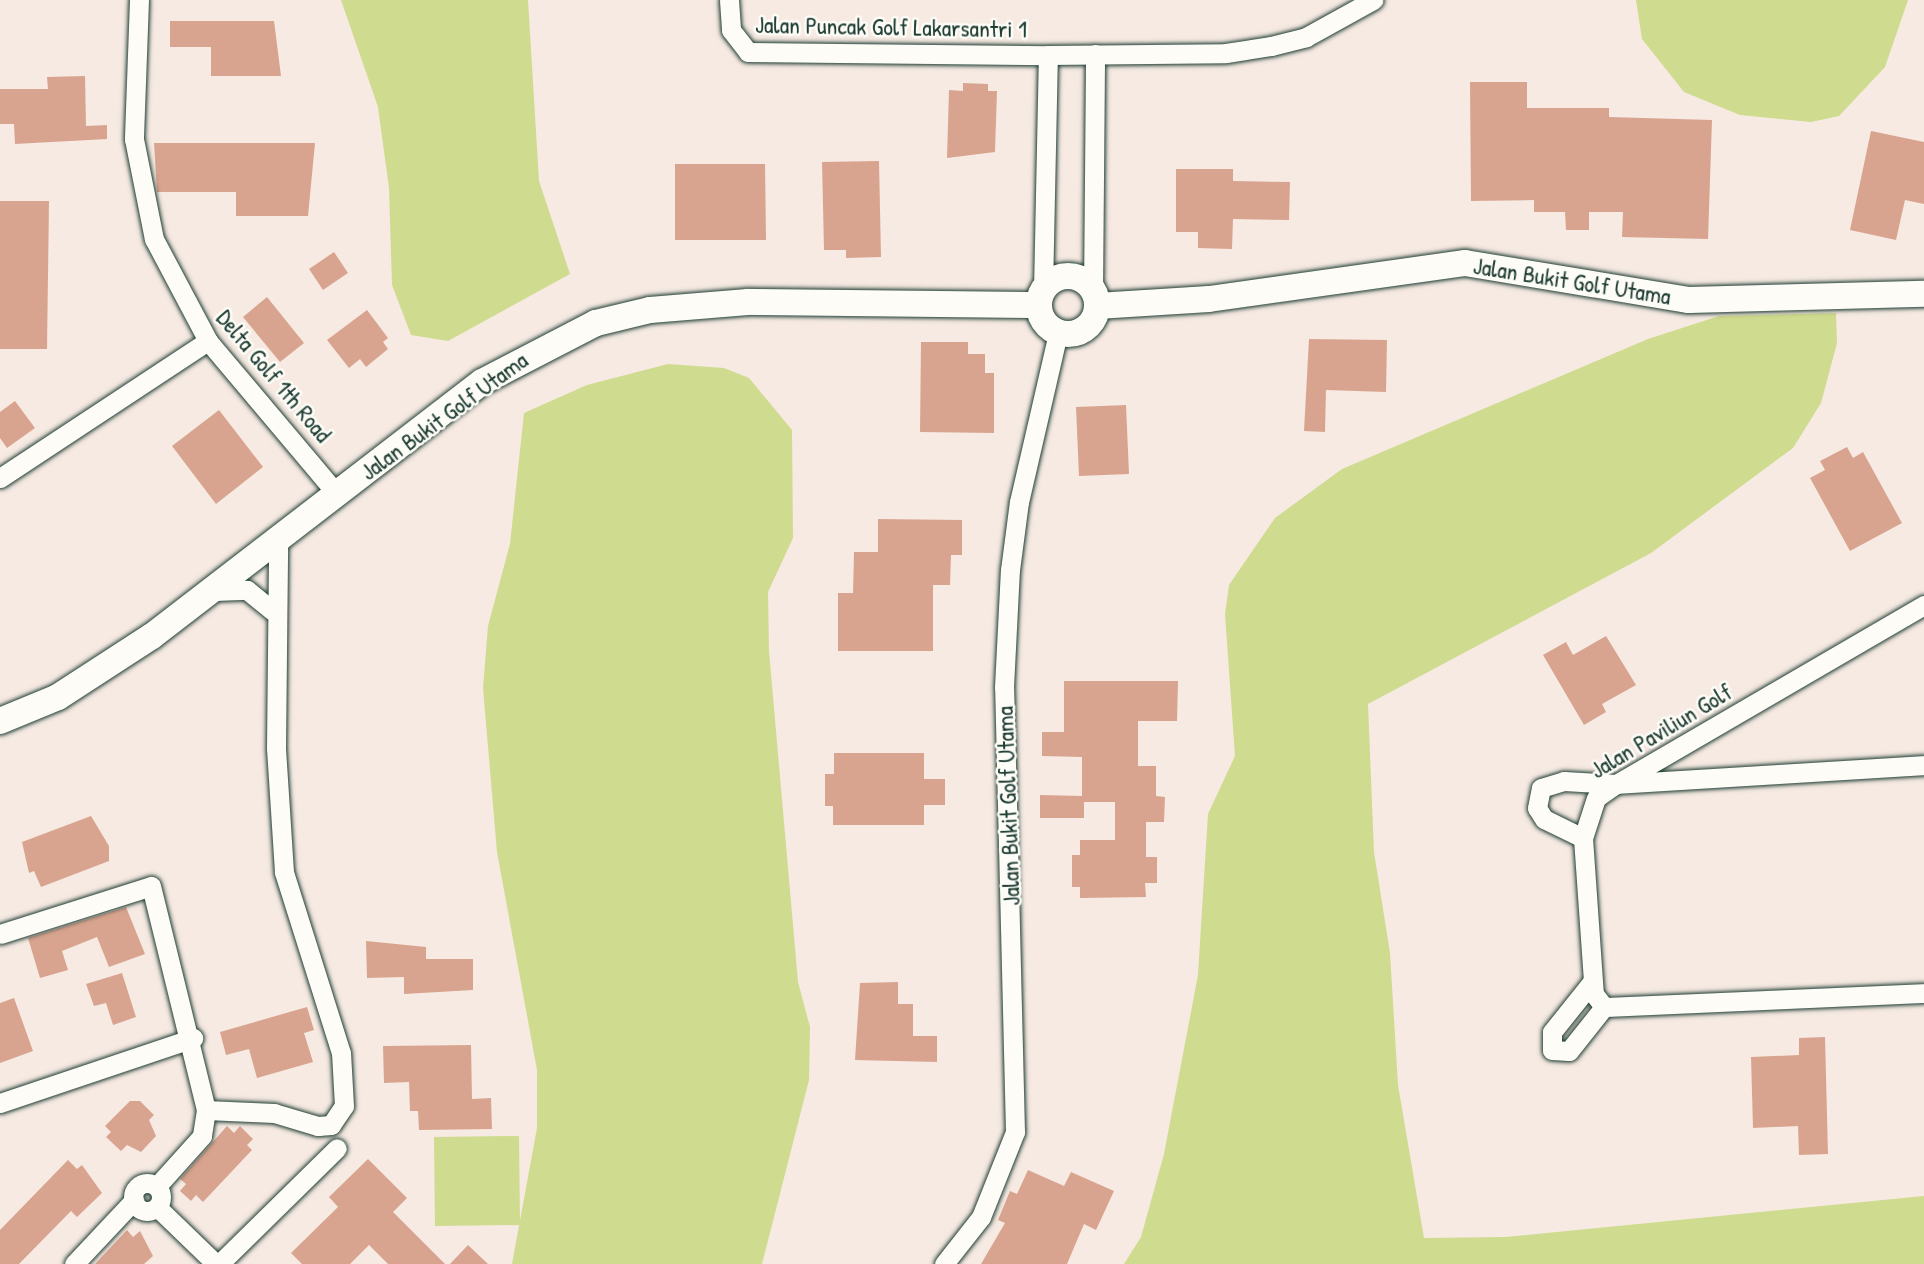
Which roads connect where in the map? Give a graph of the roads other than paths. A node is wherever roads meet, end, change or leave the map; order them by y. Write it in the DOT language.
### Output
graph roads {
  1 [pos="139,0"];
  2 [pos="729,0"];
  3 [pos="1373,0"];
  4 [pos="1095,54"];
  5 [pos="1048,55"];
  6 [pos="1924,294"];
  7 [pos="1041,297"];
  8 [pos="1095,299"];
  9 [pos="1058,333"];
  10 [pos="208,341"];
  11 [pos="0,478"];
  12 [pos="337,494"];
  13 [pos="278,540"];
  14 [pos="214,591"];
  15 [pos="1924,605"];
  16 [pos="273,611"];
  17 [pos="0,720"];
  18 [pos="1924,765"];
  19 [pos="1616,784"];
  20 [pos="1583,838"];
  21 [pos="0,934"];
  22 [pos="1592,982"];
  23 [pos="1924,993"];
  24 [pos="1604,1007"];
  25 [pos="192,1038"];
  26 [pos="0,1103"];
  27 [pos="206,1110"];
  28 [pos="337,1148"];
  29 [pos="157,1186"];
  30 [pos="134,1200"];
  31 [pos="158,1207"];
  32 [pos="74,1264"];
  33 [pos="217,1264"];
  34 [pos="944,1264"];
  1 -- 10 [label="street, Delta Golf 1th Road"];
  2 -- 5 [label="street, Jalan Puncak Golf Lakarsantri 1"];
  3 -- 4 [label="street, Jalan Puncak Golf Lakarsantri 1"];
  4 -- 5 [label="street, Jalan Puncak Golf Lakarsantri 1"];
  4 -- 8 [label="street"];
  5 -- 7 [label="street, Jalan Puncak Golf Lakarsantri 1"];
  6 -- 8 [label="street, Jalan Bukit Golf Utama"];
  7 -- 8 [label="street"];
  7 -- 9 [label="street"];
  7 -- 12 [label="street, Jalan Bukit Golf Utama"];
  8 -- 9 [label="street"];
  9 -- 34 [label="street, Jalan Bukit Golf Utama"];
  10 -- 11 [label="street"];
  10 -- 12 [label="street, Delta Golf 1th Road"];
  12 -- 13 [label="street, Jalan Bukit Golf Utama"];
  13 -- 14 [label="street, Jalan Bukit Golf Utama"];
  13 -- 16 [label="street"];
  14 -- 16 [label="street"];
  14 -- 17 [label="street, Jalan Bukit Golf Utama"];
  15 -- 19 [label="street, Jalan Paviliun Golf"];
  16 -- 27 [label="street"];
  18 -- 19 [label="street"];
  19 -- 20 [label="street, Jalan Paviliun Golf"];
  19 -- 20 [label="street"];
  20 -- 22 [label="street, Jalan Paviliun Golf"];
  21 -- 25 [label="street"];
  22 -- 24 [label="street, Jalan Paviliun Golf"];
  22 -- 24 [label="street"];
  23 -- 24 [label="street"];
  25 -- 26 [label="street"];
  25 -- 27 [label="street"];
  27 -- 29 [label="street"];
  28 -- 33 [label="street"];
  29 -- 30 [label="street"];
  29 -- 31 [label="street"];
  30 -- 31 [label="street"];
  30 -- 32 [label="street"];
  31 -- 33 [label="street"];
}
